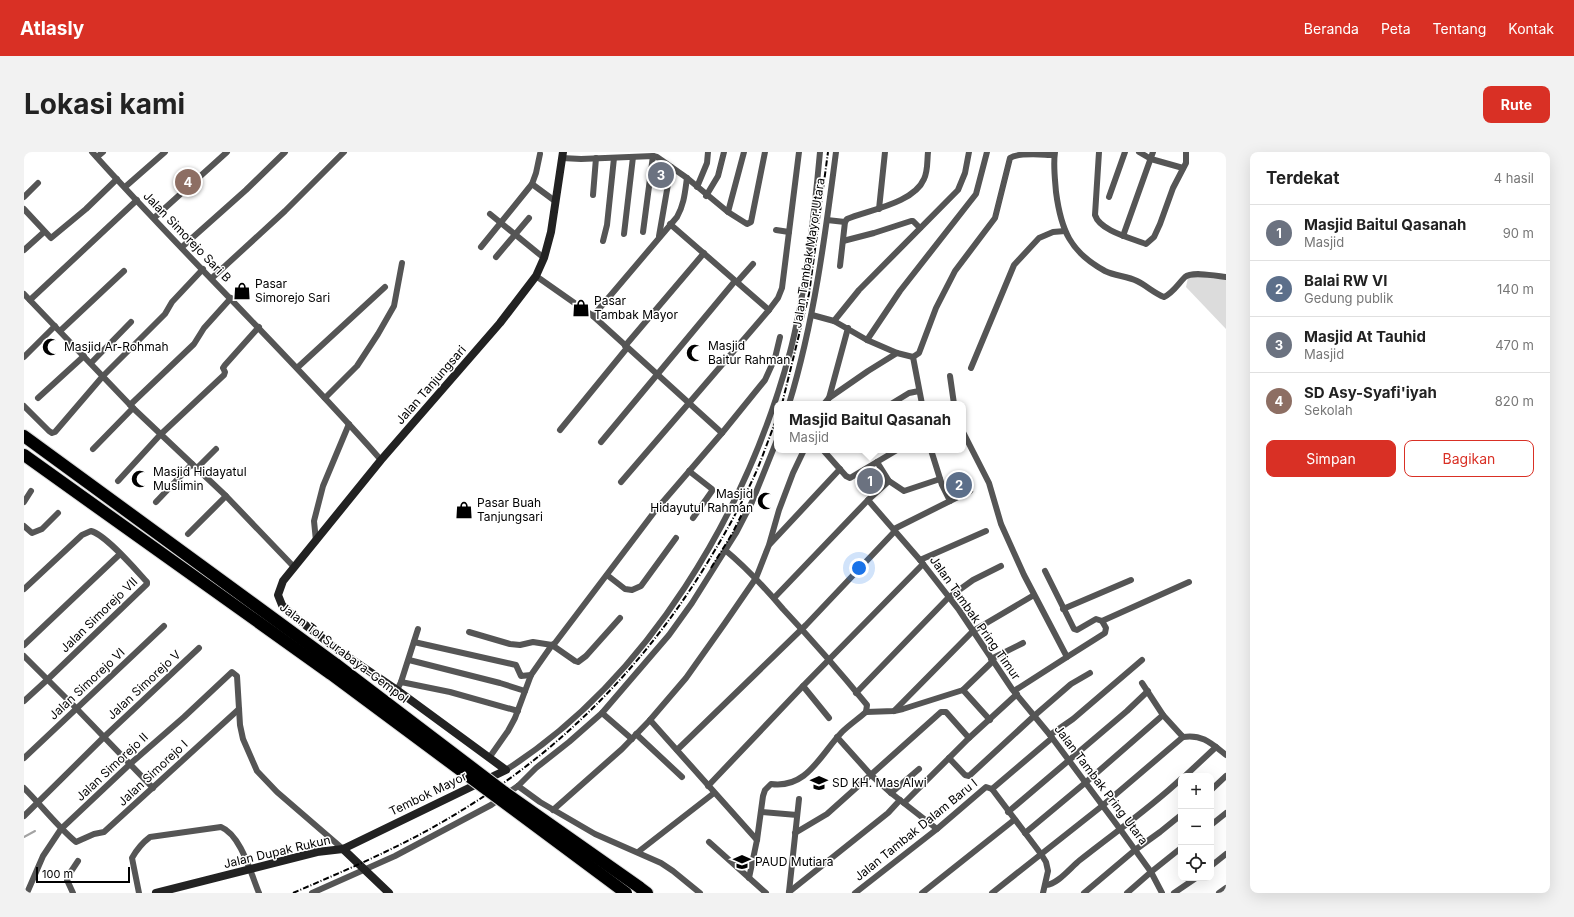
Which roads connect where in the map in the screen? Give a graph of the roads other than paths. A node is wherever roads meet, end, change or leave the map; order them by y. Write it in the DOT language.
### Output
graph roads {
  1 [pos="92,152"];
  2 [pos="103,152"];
  3 [pos="165,152"];
  4 [pos="227,152"];
  5 [pos="285,152"];
  6 [pos="344,152"];
  7 [pos="708,152"];
  8 [pos="724,152"];
  9 [pos="744,152"];
  10 [pos="765,152"];
  11 [pos="799,152"];
  12 [pos="820,152"];
  13 [pos="836,152"];
  14 [pos="885,152"];
  15 [pos="928,152"];
  16 [pos="968,152"];
  17 [pos="987,152"];
  18 [pos="1100,152"];
  19 [pos="1125,152"];
  20 [pos="1139,152"];
  21 [pos="1153,152"];
  22 [pos="1186,152"];
  23 [pos="540,154"];
  24 [pos="1055,154"];
  25 [pos="562,155"];
  26 [pos="653,156"];
  27 [pos="97,157"];
  28 [pos="633,157"];
  29 [pos="596,158"];
  30 [pos="614,158"];
  31 [pos="1150,159"];
  32 [pos="671,167"];
  33 [pos="1183,168"];
  34 [pos="687,178"];
  35 [pos="117,179"];
  36 [pos="38,183"];
  37 [pos="532,184"];
  38 [pos="125,187"];
  39 [pos="697,187"];
  40 [pos="593,195"];
  41 [pos="706,196"];
  42 [pos="24,197"];
  43 [pos="1109,197"];
  44 [pos="137,200"];
  45 [pos="556,201"];
  46 [pos="24,209"];
  47 [pos="879,209"];
  48 [pos="728,212"];
  49 [pos="490,214"];
  50 [pos="154,218"];
  51 [pos="529,218"];
  52 [pos="827,220"];
  53 [pos="502,222"];
  54 [pos="845,222"];
  55 [pos="670,224"];
  56 [pos="920,228"];
  57 [pos="776,230"];
  58 [pos="1065,230"];
  59 [pos="44,232"];
  60 [pos="643,232"];
  61 [pos="789,232"];
  62 [pos="516,234"];
  63 [pos="624,234"];
  64 [pos="659,236"];
  65 [pos="1123,236"];
  66 [pos="604,241"];
  67 [pos="843,241"];
  68 [pos="182,247"];
  69 [pos="481,247"];
  70 [pos="24,250"];
  71 [pos="704,253"];
  72 [pos="496,258"];
  73 [pos="544,258"];
  74 [pos="402,263"];
  75 [pos="753,264"];
  76 [pos="840,266"];
  77 [pos="203,269"];
  78 [pos="124,271"];
  79 [pos="536,276"];
  80 [pos="1226,277"];
  81 [pos="212,278"];
  82 [pos="736,281"];
  83 [pos="385,287"];
  84 [pos="26,298"];
  85 [pos="231,298"];
  86 [pos="769,310"];
  87 [pos="812,315"];
  88 [pos="593,316"];
  89 [pos="834,321"];
  90 [pos="131,322"];
  91 [pos="259,327"];
  92 [pos="57,328"];
  93 [pos="848,328"];
  94 [pos="780,337"];
  95 [pos="868,340"];
  96 [pos="626,347"];
  97 [pos="897,353"];
  98 [pos="84,356"];
  99 [pos="24,357"];
  100 [pos="913,357"];
  101 [pos="91,363"];
  102 [pos="297,368"];
  103 [pos="971,368"];
  104 [pos="657,374"];
  105 [pos="102,376"];
  106 [pos="950,376"];
  107 [pos="919,391"];
  108 [pos="38,398"];
  109 [pos="326,398"];
  110 [pos="829,398"];
  111 [pos="774,401"];
  112 [pos="790,401"];
  113 [pos="826,401"];
  114 [pos="896,401"];
  115 [pos="921,401"];
  116 [pos="954,401"];
  117 [pos="774,402"];
  118 [pos="689,403"];
  119 [pos="24,406"];
  120 [pos="131,406"];
  121 [pos="349,424"];
  122 [pos="560,430"];
  123 [pos="722,433"];
  124 [pos="160,435"];
  125 [pos="24,436"];
  126 [pos="966,438"];
  127 [pos="601,442"];
  128 [pos="774,447"];
  129 [pos="93,449"];
  130 [pos="216,449"];
  131 [pos="803,453"];
  132 [pos="825,453"];
  133 [pos="892,453"];
  134 [pos="932,453"];
  135 [pos="24,455"];
  136 [pos="381,460"];
  137 [pos="877,462"];
  138 [pos="195,466"];
  139 [pos="840,469"];
  140 [pos="689,471"];
  141 [pos="940,479"];
  142 [pos="118,481"];
  143 [pos="889,481"];
  144 [pos="621,482"];
  145 [pos="31,491"];
  146 [pos="970,491"];
  147 [pos="226,496"];
  148 [pos="868,500"];
  149 [pos="950,501"];
  150 [pos="24,502"];
  151 [pos="156,502"];
  152 [pos="58,513"];
  153 [pos="693,518"];
  154 [pos="24,526"];
  155 [pos="895,530"];
  156 [pos="986,531"];
  157 [pos="188,534"];
  158 [pos="676,538"];
  159 [pos="316,541"];
  160 [pos="769,545"];
  161 [pos="725,550"];
  162 [pos="120,554"];
  163 [pos="922,562"];
  164 [pos="1001,566"];
  165 [pos="294,567"];
  166 [pos="1045,571"];
  167 [pos="607,575"];
  168 [pos="756,578"];
  169 [pos="1131,580"];
  170 [pos="1189,582"];
  171 [pos="24,589"];
  172 [pos="1034,595"];
  173 [pos="774,598"];
  174 [pos="948,598"];
  175 [pos="1063,609"];
  176 [pos="620,618"];
  177 [pos="1102,621"];
  178 [pos="164,626"];
  179 [pos="418,629"];
  180 [pos="802,629"];
  181 [pos="973,631"];
  182 [pos="469,632"];
  183 [pos="414,642"];
  184 [pos="1023,643"];
  185 [pos="24,645"];
  186 [pos="552,645"];
  187 [pos="199,648"];
  188 [pos="24,656"];
  189 [pos="1067,657"];
  190 [pos="409,660"];
  191 [pos="830,660"];
  192 [pos="992,660"];
  193 [pos="1142,660"];
  194 [pos="334,670"];
  195 [pos="1090,673"];
  196 [pos="531,675"];
  197 [pos="47,680"];
  198 [pos="402,682"];
  199 [pos="1142,682"];
  200 [pos="803,686"];
  201 [pos="397,690"];
  202 [pos="963,690"];
  203 [pos="525,691"];
  204 [pos="1148,691"];
  205 [pos="856,692"];
  206 [pos="1016,693"];
  207 [pos="24,700"];
  208 [pos="77,709"];
  209 [pos="239,710"];
  210 [pos="518,711"];
  211 [pos="894,711"];
  212 [pos="866,712"];
  213 [pos="602,713"];
  214 [pos="1163,714"];
  215 [pos="1034,716"];
  216 [pos="829,718"];
  217 [pos="650,720"];
  218 [pos="990,720"];
  219 [pos="634,736"];
  220 [pos="1051,736"];
  221 [pos="104,737"];
  222 [pos="838,737"];
  223 [pos="1183,737"];
  224 [pos="969,738"];
  225 [pos="1216,747"];
  226 [pos="677,750"];
  227 [pos="1226,755"];
  228 [pos="24,758"];
  229 [pos="489,758"];
  230 [pos="949,758"];
  231 [pos="1068,760"];
  232 [pos="130,764"];
  233 [pos="919,769"];
  234 [pos="506,770"];
  235 [pos="1188,773"];
  236 [pos="871,775"];
  237 [pos="1226,776"];
  238 [pos="682,777"];
  239 [pos="1178,782"];
  240 [pos="1085,784"];
  241 [pos="518,786"];
  242 [pos="708,786"];
  243 [pos="1214,787"];
  244 [pos="24,788"];
  245 [pos="153,788"];
  246 [pos="992,789"];
  247 [pos="714,793"];
  248 [pos="891,794"];
  249 [pos="799,800"];
  250 [pos="902,801"];
  251 [pos="38,802"];
  252 [pos="1102,806"];
  253 [pos="553,810"];
  254 [pos="761,812"];
  255 [pos="1008,812"];
  256 [pos="1226,813"];
  257 [pos="797,815"];
  258 [pos="24,816"];
  259 [pos="1178,817"];
  260 [pos="1014,820"];
  261 [pos="1214,823"];
  262 [pos="61,829"];
  263 [pos="937,829"];
  264 [pos="1120,829"];
  265 [pos="796,833"];
  266 [pos="1025,833"];
  267 [pos="757,840"];
  268 [pos="709,842"];
  269 [pos="343,849"];
  270 [pos="1135,850"];
  271 [pos="1178,850"];
  272 [pos="638,852"];
  273 [pos="1041,854"];
  274 [pos="1226,854"];
  275 [pos="78,861"];
  276 [pos="1214,864"];
  277 [pos="249,869"];
  278 [pos="364,870"];
  279 [pos="1150,872"];
  280 [pos="749,878"];
  281 [pos="1192,881"];
  282 [pos="1046,885"];
  283 [pos="1226,888"];
  284 [pos="643,890"];
  285 [pos="762,892"];
  286 [pos="789,892"];
  287 [pos="26,893"];
  288 [pos="73,893"];
  289 [pos="139,893"];
  290 [pos="156,893"];
  291 [pos="259,893"];
  292 [pos="312,893"];
  293 [pos="389,893"];
  294 [pos="626,893"];
  295 [pos="700,893"];
  296 [pos="854,893"];
  297 [pos="922,893"];
  298 [pos="992,893"];
  299 [pos="1043,893"];
  300 [pos="1084,893"];
  301 [pos="1127,893"];
  302 [pos="1162,893"];
  303 [pos="1174,893"];
  304 [pos="1219,893"];
  1 -- 27 [label="street, Jalan Simorejo Sari B"];
  2 -- 27 [label="street"];
  3 -- 38 [label="street"];
  4 -- 50 [label="street"];
  5 -- 68 [label="street"];
  6 -- 81 [label="street"];
  7 -- 39 [label="street"];
  8 -- 41 [label="street"];
  9 -- 48 [label="street"];
  10 -- 48 [label="street"];
  11 -- 61 [label="street"];
  12 -- 111 [label="street"];
  13 -- 52 [label="street, Jalan Tambak Mayor Utara"];
  14 -- 47 [label="street"];
  15 -- 47 [label="street"];
  16 -- 56 [label="street"];
  17 -- 95 [label="street"];
  18 -- 65 [label="street"];
  19 -- 43 [label="street"];
  20 -- 31 [label="street"];
  21 -- 31 [label="street"];
  22 -- 33 [label="street"];
  23 -- 37 [label="street"];
  24 -- 58 [label="street"];
  24 -- 100 [label="street"];
  25 -- 29 [label="street"];
  25 -- 45 [label="main road, Jalan Tanjungsari"];
  26 -- 28 [label="street"];
  26 -- 32 [label="street"];
  26 -- 60 [label="street"];
  27 -- 35 [label="street, Jalan Simorejo Sari B"];
  28 -- 30 [label="street"];
  28 -- 63 [label="street"];
  29 -- 30 [label="street"];
  29 -- 40 [label="street"];
  30 -- 66 [label="street"];
  31 -- 33 [label="street"];
  31 -- 65 [label="street"];
  32 -- 34 [label="street"];
  32 -- 64 [label="street"];
  33 -- 65 [label="street"];
  34 -- 39 [label="street"];
  34 -- 55 [label="street"];
  35 -- 38 [label="street, Jalan Simorejo Sari B"];
  35 -- 59 [label="street"];
  36 -- 42 [label="street"];
  37 -- 45 [label="street"];
  37 -- 53 [label="street"];
  38 -- 44 [label="street, Jalan Simorejo Sari B"];
  39 -- 41 [label="street"];
  41 -- 48 [label="street"];
  44 -- 50 [label="street, Jalan Simorejo Sari B"];
  44 -- 84 [label="street"];
  45 -- 73 [label="main road, Jalan Tanjungsari"];
  46 -- 59 [label="street"];
  47 -- 54 [label="street"];
  49 -- 53 [label="street"];
  50 -- 68 [label="street, Jalan Simorejo Sari B"];
  51 -- 62 [label="street"];
  52 -- 54 [label="street"];
  52 -- 87 [label="street, Jalan Tambak Mayor Utara"];
  53 -- 62 [label="street"];
  53 -- 69 [label="street"];
  54 -- 67 [label="street"];
  55 -- 64 [label="street"];
  55 -- 71 [label="street"];
  56 -- 67 [label="street"];
  56 -- 89 [label="street"];
  57 -- 61 [label="street"];
  58 -- 80 [label="street"];
  58 -- 103 [label="street"];
  59 -- 70 [label="street"];
  61 -- 86 [label="street"];
  62 -- 72 [label="street"];
  62 -- 73 [label="street"];
  64 -- 88 [label="street"];
  67 -- 76 [label="street"];
  68 -- 77 [label="street, Jalan Simorejo Sari B"];
  71 -- 82 [label="street"];
  71 -- 96 [label="street"];
  73 -- 79 [label="main road, Jalan Tanjungsari"];
  74 -- 109 [label="street"];
  75 -- 82 [label="street"];
  77 -- 81 [label="street, Jalan Simorejo Sari B"];
  77 -- 105 [label="street"];
  78 -- 92 [label="street"];
  79 -- 88 [label="street"];
  79 -- 136 [label="main road, Jalan Tanjungsari"];
  81 -- 85 [label="street, Jalan Simorejo Sari B"];
  82 -- 86 [label="street"];
  82 -- 104 [label="street"];
  83 -- 102 [label="street"];
  84 -- 92 [label="street"];
  85 -- 91 [label="street, Jalan Simorejo Sari B"];
  85 -- 120 [label="street"];
  86 -- 118 [label="street"];
  87 -- 89 [label="street"];
  87 -- 112 [label="street, Jalan Tambak Mayor Utara"];
  88 -- 96 [label="street"];
  89 -- 93 [label="street"];
  90 -- 101 [label="street"];
  91 -- 102 [label="street, Jalan Simorejo Sari B"];
  91 -- 124 [label="street"];
  92 -- 98 [label="street"];
  92 -- 99 [label="street"];
  93 -- 95 [label="street"];
  93 -- 110 [label="street"];
  94 -- 123 [label="street"];
  95 -- 97 [label="street"];
  96 -- 104 [label="street"];
  96 -- 122 [label="street"];
  97 -- 100 [label="street"];
  97 -- 110 [label="street"];
  98 -- 101 [label="street"];
  98 -- 108 [label="street"];
  100 -- 107 [label="street"];
  101 -- 105 [label="street"];
  102 -- 109 [label="street, Jalan Simorejo Sari B"];
  104 -- 118 [label="street"];
  104 -- 127 [label="street"];
  105 -- 119 [label="street"];
  105 -- 120 [label="street"];
  106 -- 116 [label="street"];
  107 -- 114 [label="street"];
  107 -- 115 [label="street"];
  109 -- 121 [label="street, Jalan Simorejo Sari B"];
  110 -- 113 [label="street"];
  117 -- 234 [label="street"];
  118 -- 123 [label="street"];
  118 -- 144 [label="street"];
  120 -- 124 [label="street"];
  120 -- 129 [label="street"];
  121 -- 136 [label="street, Jalan Simorejo Sari B"];
  121 -- 159 [label="street"];
  123 -- 140 [label="street"];
  124 -- 138 [label="street"];
  124 -- 142 [label="street"];
  125 -- 194 [label="highway, Jalan Tol Surabaya–Gempol"];
  126 -- 172 [label="street"];
  128 -- 161 [label="street"];
  130 -- 138 [label="street"];
  131 -- 160 [label="street"];
  132 -- 139 [label="street"];
  133 -- 137 [label="street"];
  134 -- 141 [label="street"];
  135 -- 194 [label="highway, Jalan Tol Surabaya–Gempol"];
  136 -- 159 [label="main road, Jalan Tanjungsari"];
  137 -- 139 [label="street"];
  137 -- 143 [label="street"];
  138 -- 147 [label="street"];
  138 -- 151 [label="street"];
  139 -- 160 [label="street"];
  140 -- 153 [label="street"];
  140 -- 167 [label="street"];
  141 -- 143 [label="street"];
  141 -- 149 [label="street"];
  143 -- 148 [label="street"];
  145 -- 150 [label="street"];
  146 -- 149 [label="street"];
  147 -- 157 [label="street"];
  147 -- 165 [label="street"];
  148 -- 155 [label="street, Jalan Tambak Pring Timur"];
  148 -- 173 [label="street"];
  149 -- 155 [label="street"];
  152 -- 154 [label="street"];
  155 -- 163 [label="street, Jalan Tambak Pring Timur"];
  155 -- 180 [label="street"];
  156 -- 163 [label="street"];
  158 -- 167 [label="street"];
  159 -- 165 [label="main road, Jalan Tanjungsari"];
  160 -- 168 [label="street"];
  161 -- 168 [label="street"];
  161 -- 213 [label="street"];
  162 -- 171 [label="street, Jalan Simorejo VII"];
  162 -- 185 [label="street"];
  162 -- 197 [label="street, Jalan Simorejo VII"];
  163 -- 174 [label="street, Jalan Tambak Pring Timur"];
  163 -- 191 [label="street"];
  164 -- 174 [label="street"];
  165 -- 201 [label="main road, Jalan Tanjungsari"];
  166 -- 175 [label="street"];
  167 -- 186 [label="street"];
  168 -- 173 [label="street"];
  168 -- 217 [label="street"];
  169 -- 175 [label="street"];
  170 -- 177 [label="street"];
  172 -- 181 [label="street"];
  172 -- 189 [label="street"];
  173 -- 180 [label="street"];
  174 -- 181 [label="street, Jalan Tambak Pring Timur"];
  174 -- 205 [label="street"];
  175 -- 177 [label="street"];
  176 -- 186 [label="street"];
  177 -- 189 [label="street"];
  178 -- 208 [label="street, Jalan Simorejo VI"];
  179 -- 183 [label="street"];
  180 -- 191 [label="street"];
  180 -- 226 [label="street"];
  181 -- 192 [label="street, Jalan Tambak Pring Timur"];
  181 -- 211 [label="street"];
  182 -- 186 [label="street"];
  183 -- 190 [label="street"];
  183 -- 196 [label="street"];
  184 -- 192 [label="street"];
  186 -- 196 [label="street"];
  187 -- 221 [label="street, Jalan Simorejo V"];
  188 -- 197 [label="street"];
  189 -- 206 [label="street"];
  190 -- 198 [label="street"];
  190 -- 203 [label="street"];
  191 -- 200 [label="street"];
  191 -- 205 [label="street"];
  192 -- 202 [label="street"];
  192 -- 206 [label="street, Jalan Tambak Pring Timur"];
  193 -- 220 [label="street, Jalan Tambak Dalam Baru I"];
  194 -- 284 [label="highway, Jalan Tol Surabaya–Gempol, bridge"];
  194 -- 294 [label="highway, Jalan Tol Surabaya–Gempol, bridge"];
  195 -- 215 [label="street"];
  196 -- 203 [label="street"];
  197 -- 207 [label="street"];
  197 -- 208 [label="street"];
  198 -- 201 [label="street"];
  198 -- 210 [label="street"];
  199 -- 204 [label="street"];
  200 -- 216 [label="street"];
  200 -- 242 [label="street"];
  201 -- 229 [label="main road"];
  202 -- 211 [label="street"];
  202 -- 218 [label="street"];
  203 -- 210 [label="street"];
  204 -- 214 [label="street"];
  204 -- 231 [label="street"];
  205 -- 212 [label="street"];
  206 -- 215 [label="street, Jalan Tambak Pring Utara"];
  206 -- 218 [label="street"];
  208 -- 221 [label="street"];
  208 -- 228 [label="street, Jalan Simorejo VI"];
  209 -- 232 [label="street, Jalan Simorejo II"];
  209 -- 245 [label="street, Jalan Simorejo I"];
  209 -- 269 [label="street"];
  210 -- 229 [label="street"];
  211 -- 212 [label="street"];
  212 -- 222 [label="street"];
  213 -- 219 [label="street"];
  213 -- 241 [label="street"];
  214 -- 223 [label="street"];
  214 -- 240 [label="street"];
  215 -- 220 [label="street, Jalan Tambak Pring Utara"];
  215 -- 230 [label="street"];
  217 -- 219 [label="street"];
  217 -- 226 [label="street"];
  218 -- 224 [label="street"];
  219 -- 238 [label="street"];
  219 -- 253 [label="street"];
  220 -- 231 [label="street, Jalan Tambak Pring Utara"];
  220 -- 246 [label="street, Jalan Tambak Dalam Baru I"];
  221 -- 232 [label="street"];
  221 -- 251 [label="street, Jalan Simorejo V"];
  222 -- 236 [label="street"];
  222 -- 254 [label="street"];
  223 -- 225 [label="street"];
  223 -- 252 [label="street"];
  224 -- 230 [label="street"];
  224 -- 236 [label="street"];
  225 -- 227 [label="street"];
  225 -- 235 [label="street"];
  226 -- 242 [label="street"];
  229 -- 234 [label="main road"];
  230 -- 250 [label="street"];
  231 -- 240 [label="street, Jalan Tambak Pring Utara"];
  231 -- 255 [label="street"];
  232 -- 245 [label="street"];
  232 -- 262 [label="street, Jalan Simorejo II"];
  233 -- 248 [label="street"];
  234 -- 269 [label="main road, Tembok Mayor"];
  236 -- 248 [label="street"];
  236 -- 265 [label="street"];
  237 -- 243 [label="street"];
  239 -- 264 [label="street"];
  240 -- 252 [label="street, Jalan Tambak Pring Utara"];
  240 -- 266 [label="street"];
  241 -- 253 [label="street"];
  241 -- 278 [label="street"];
  242 -- 247 [label="street"];
  244 -- 251 [label="street"];
  245 -- 262 [label="street, Jalan Simorejo I"];
  246 -- 255 [label="street"];
  246 -- 263 [label="street, Jalan Tambak Dalam Baru I"];
  247 -- 267 [label="street"];
  247 -- 272 [label="street"];
  248 -- 250 [label="street"];
  249 -- 257 [label="street"];
  250 -- 263 [label="street"];
  250 -- 286 [label="street"];
  251 -- 258 [label="street, Jalan Simorejo V"];
  251 -- 262 [label="street"];
  252 -- 264 [label="street, Jalan Tambak Pring Utara"];
  252 -- 273 [label="street"];
  253 -- 272 [label="street"];
  254 -- 257 [label="street"];
  254 -- 267 [label="street"];
  255 -- 260 [label="street"];
  256 -- 261 [label="street"];
  257 -- 265 [label="street"];
  259 -- 270 [label="street"];
  260 -- 266 [label="street"];
  260 -- 297 [label="street"];
  262 -- 287 [label="street, Jalan Simorejo II"];
  263 -- 296 [label="street, Jalan Tambak Dalam Baru I"];
  264 -- 270 [label="street, Jalan Tambak Pring Utara"];
  264 -- 282 [label="street"];
  265 -- 286 [label="street"];
  266 -- 273 [label="street"];
  267 -- 280 [label="street"];
  268 -- 280 [label="street"];
  269 -- 277 [label="main road, Jalan Dupak Rukun"];
  269 -- 278 [label="main road, Jalan Dupak Rukun"];
  270 -- 279 [label="street, Jalan Tambak Pring Utara"];
  270 -- 300 [label="street"];
  271 -- 279 [label="street"];
  272 -- 295 [label="street"];
  273 -- 282 [label="street"];
  273 -- 298 [label="street"];
  274 -- 276 [label="street"];
  275 -- 288 [label="street"];
  277 -- 289 [label="street"];
  277 -- 290 [label="main road, Jalan Dupak Rukun"];
  277 -- 291 [label="street"];
  278 -- 292 [label="street"];
  278 -- 293 [label="main road, Jalan Dupak Rukun"];
  279 -- 301 [label="street"];
  279 -- 302 [label="street, Jalan Tambak Pring Utara"];
  280 -- 285 [label="street"];
  281 -- 303 [label="street"];
  282 -- 299 [label="street"];
  283 -- 304 [label="street"];
}
